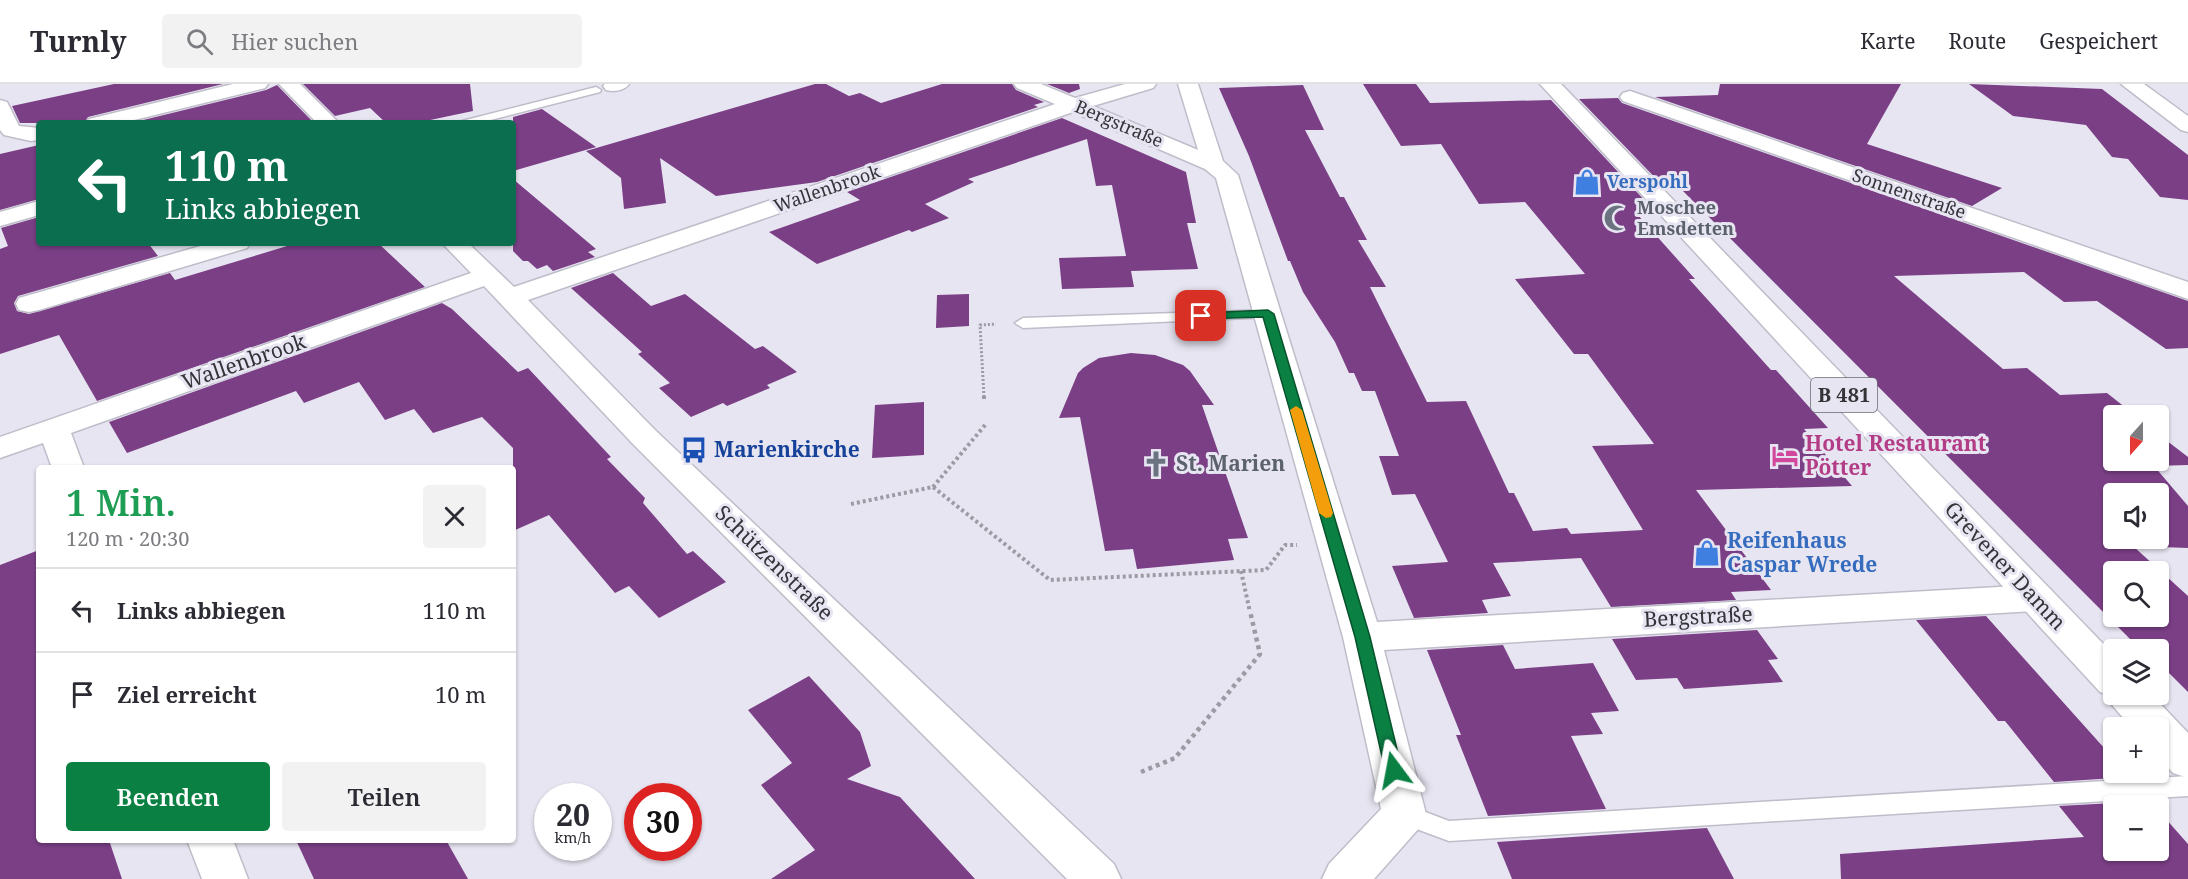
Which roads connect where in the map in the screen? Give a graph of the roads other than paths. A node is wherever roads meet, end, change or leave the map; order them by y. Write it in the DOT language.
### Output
graph roads {
  1 [pos="258,84"];
  2 [pos="289,84"];
  3 [pos="1024,84"];
  4 [pos="1146,84"];
  5 [pos="1188,84"];
  6 [pos="1550,84"];
  7 [pos="2131,84"];
  8 [pos="609,87"];
  9 [pos="1630,98"];
  10 [pos="1073,105"];
  11 [pos="0,106"];
  12 [pos="108,120"];
  13 [pos="326,120"];
  14 [pos="478,120"];
  15 [pos="2188,126"];
  16 [pos="36,134"];
  17 [pos="1213,164"];
  18 [pos="36,209"];
  19 [pos="0,219"];
  20 [pos="227,246"];
  21 [pos="457,246"];
  22 [pos="488,276"];
  23 [pos="2188,291"];
  24 [pos="510,297"];
  25 [pos="29,304"];
  26 [pos="1268,314"];
  27 [pos="1023,323"];
  28 [pos="54,429"];
  29 [pos="0,448"];
  30 [pos="67,465"];
  31 [pos="2034,598"];
  32 [pos="1362,637"];
  33 [pos="2103,670"];
  34 [pos="2136,705"];
  35 [pos="2148,717"];
  36 [pos="2169,740"];
  37 [pos="2188,761"];
  38 [pos="2188,786"];
  39 [pos="1404,814"];
  40 [pos="211,843"];
  41 [pos="225,879"];
  42 [pos="1098,879"];
  43 [pos="1345,879"];
  1 -- 12 [label="street"];
  2 -- 13 [label="street"];
  3 -- 10 [label="street, Bergstraße"];
  4 -- 10 [label="street, Wallenbrook"];
  5 -- 17 [label="street, Bergstraße"];
  6 -- 31 [label="street, Grevener Damm / B 481"];
  7 -- 15 [label="street"];
  8 -- 14 [label="lane"];
  9 -- 23 [label="street, Sonnenstraße"];
  10 -- 17 [label="street, Bergstraße"];
  10 -- 24 [label="street, Wallenbrook"];
  11 -- 16 [label="street"];
  17 -- 26 [label="street, Bergstraße"];
  18 -- 19 [label="street"];
  20 -- 25 [label="street"];
  21 -- 22 [label="street, Schützenstraße"];
  22 -- 24 [label="street, Schützenstraße"];
  22 -- 28 [label="street, Wallenbrook"];
  24 -- 42 [label="street, Schützenstraße"];
  26 -- 27 [label="lane"];
  26 -- 32 [label="street, Bergstraße"];
  28 -- 29 [label="street, Wallenbrook"];
  28 -- 30 [label="street"];
  31 -- 32 [label="street, Bergstraße"];
  31 -- 33 [label="street, Grevener Damm / B 481"];
  32 -- 39 [label="street, Bergstraße"];
  34 -- 35 [label="street"];
  36 -- 37 [label="street"];
  38 -- 39 [label="lane"];
  39 -- 43 [label="street"];
  40 -- 41 [label="street"];
}
